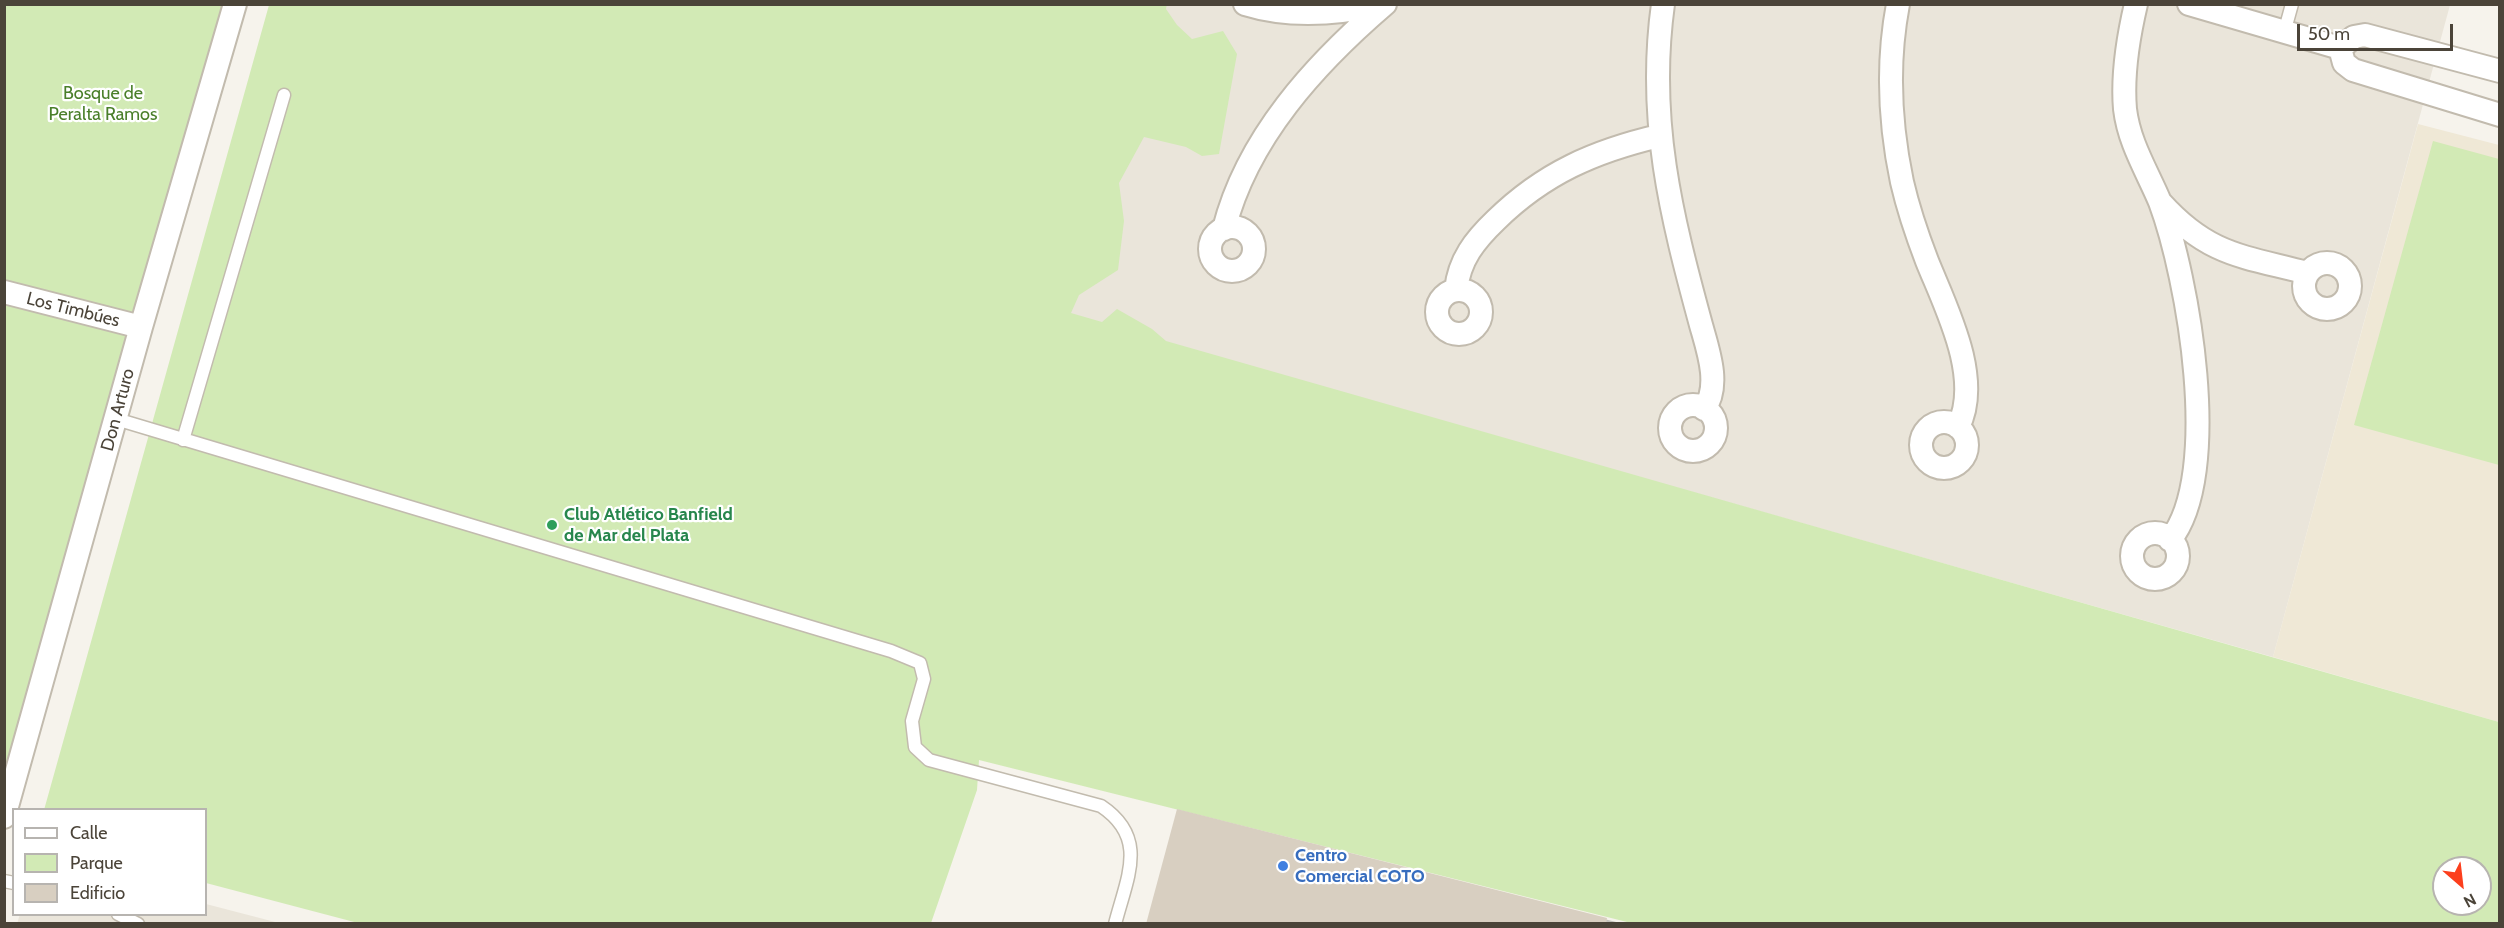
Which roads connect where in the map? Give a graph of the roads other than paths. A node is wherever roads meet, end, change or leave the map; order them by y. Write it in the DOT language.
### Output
graph roads {
  1 [pos="235,4"];
  2 [pos="1245,4"];
  3 [pos="1384,4"];
  4 [pos="1663,4"];
  5 [pos="1898,4"];
  6 [pos="2136,4"];
  7 [pos="2189,4"];
  8 [pos="2292,4"];
  9 [pos="2284,33"];
  10 [pos="2340,48"];
  11 [pos="2443,55"];
  12 [pos="2499,70"];
  13 [pos="2431,93"];
  14 [pos="284,95"];
  15 [pos="2499,115"];
  16 [pos="1659,136"];
  17 [pos="2159,202"];
  18 [pos="1224,229"];
  19 [pos="2307,273"];
  20 [pos="1456,290"];
  21 [pos="4,292"];
  22 [pos="141,327"];
  23 [pos="1704,409"];
  24 [pos="116,420"];
  25 [pos="1958,427"];
  26 [pos="183,440"];
  27 [pos="2170,540"];
  28 [pos="4,817"];
  29 [pos="120,916"];
  30 [pos="138,924"];
  31 [pos="1115,924"];
  1 -- 22 [label="street, Don Arturo"];
  2 -- 3 [label="street"];
  3 -- 18 [label="street"];
  4 -- 16 [label="street"];
  5 -- 25 [label="street"];
  6 -- 17 [label="street"];
  7 -- 9 [label="street"];
  8 -- 9 [label="lane"];
  9 -- 10 [label="street"];
  10 -- 11 [label="street"];
  10 -- 13 [label="street"];
  11 -- 12 [label="street"];
  11 -- 13 [label="street"];
  13 -- 15 [label="street"];
  14 -- 26 [label="lane"];
  16 -- 20 [label="street"];
  16 -- 23 [label="street"];
  17 -- 19 [label="street"];
  17 -- 27 [label="street"];
  21 -- 22 [label="street, Los Timbúes"];
  22 -- 24 [label="street, Don Arturo"];
  24 -- 26 [label="lane"];
  24 -- 28 [label="street, Don Arturo"];
  26 -- 31 [label="lane"];
  29 -- 30 [label="lane"];
}
